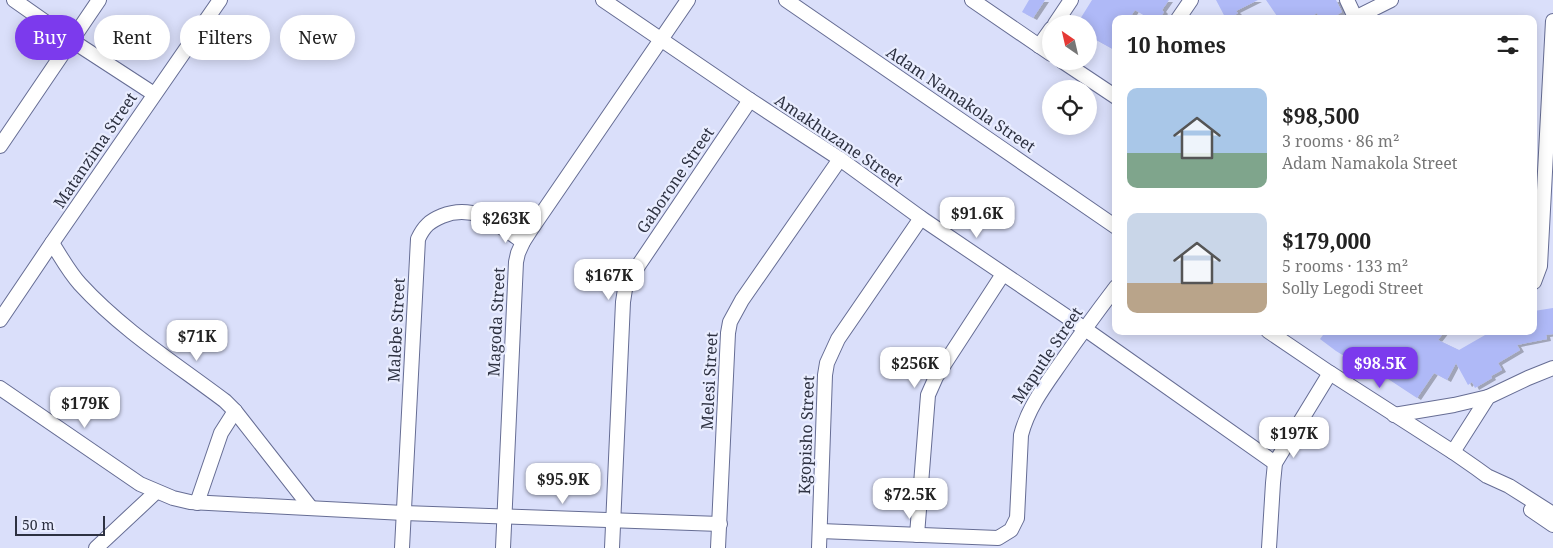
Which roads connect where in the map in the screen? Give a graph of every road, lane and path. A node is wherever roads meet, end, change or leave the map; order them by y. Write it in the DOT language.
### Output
graph roads {
  1 [pos="14,0"];
  2 [pos="99,0"];
  3 [pos="220,0"];
  4 [pos="604,0"];
  5 [pos="688,0"];
  6 [pos="786,0"];
  7 [pos="972,0"];
  8 [pos="1070,0"];
  9 [pos="1191,0"];
  10 [pos="1347,0"];
  11 [pos="1391,0"];
  12 [pos="36,15"];
  13 [pos="1060,15"];
  14 [pos="1181,15"];
  15 [pos="1353,15"];
  16 [pos="1360,15"];
  17 [pos="1553,21"];
  18 [pos="84,22"];
  19 [pos="662,40"];
  20 [pos="84,48"];
  21 [pos="1042,48"];
  22 [pos="58,60"];
  23 [pos="1076,70"];
  24 [pos="154,94"];
  25 [pos="1112,94"];
  26 [pos="750,100"];
  27 [pos="0,146"];
  28 [pos="840,159"];
  29 [pos="921,218"];
  30 [pos="1112,223"];
  31 [pos="523,242"];
  32 [pos="52,243"];
  33 [pos="1004,274"];
  34 [pos="1537,274"];
  35 [pos="1112,292"];
  36 [pos="0,320"];
  37 [pos="1084,328"];
  38 [pos="1274,335"];
  39 [pos="1553,368"];
  40 [pos="1330,374"];
  41 [pos="0,388"];
  42 [pos="1488,398"];
  43 [pos="235,411"];
  44 [pos="1394,414"];
  45 [pos="1453,452"];
  46 [pos="1275,463"];
  47 [pos="1482,472"];
  48 [pos="156,492"];
  49 [pos="197,502"];
  50 [pos="311,508"];
  51 [pos="404,514"];
  52 [pos="1553,514"];
  53 [pos="504,517"];
  54 [pos="614,521"];
  55 [pos="720,524"];
  56 [pos="1553,525"];
  57 [pos="820,531"];
  58 [pos="917,535"];
  59 [pos="96,548"];
  60 [pos="402,548"];
  61 [pos="503,548"];
  62 [pos="612,548"];
  63 [pos="718,548"];
  64 [pos="819,548"];
  65 [pos="1269,548"];
  1 -- 12 [label="street"];
  2 -- 18 [label="street"];
  3 -- 24 [label="street, Matanzima Street"];
  4 -- 19 [label="street, Amakhuzane Street"];
  5 -- 19 [label="street, Magoda Street"];
  6 -- 30 [label="street, Adam Namakola Street"];
  7 -- 21 [label="street"];
  8 -- 13 [label="street"];
  9 -- 14 [label="street"];
  10 -- 15 [label="street"];
  11 -- 16 [label="street"];
  17 -- 34 [label="street"];
  19 -- 26 [label="street, Amakhuzane Street"];
  19 -- 31 [label="street, Magoda Street"];
  20 -- 24 [label="street"];
  22 -- 27 [label="street"];
  23 -- 25 [label="street"];
  24 -- 32 [label="street, Matanzima Street"];
  26 -- 28 [label="street, Amakhuzane Street"];
  26 -- 54 [label="street, Gaborone Street"];
  28 -- 29 [label="street, Amakhuzane Street"];
  28 -- 55 [label="street, Melesi Street"];
  29 -- 33 [label="street, Amakhuzane Street"];
  29 -- 57 [label="street, Kgopisho Street"];
  31 -- 51 [label="street, Malebe Street"];
  31 -- 53 [label="street, Magoda Street"];
  32 -- 36 [label="street, Matanzima Street"];
  32 -- 43 [label="street"];
  33 -- 37 [label="street, Amakhuzane Street"];
  33 -- 58 [label="street"];
  35 -- 37 [label="street, Maputle Street"];
  37 -- 46 [label="street, Amakhuzane Street"];
  37 -- 58 [label="street, Maputle Street"];
  38 -- 40 [label="street"];
  39 -- 42 [label="street"];
  40 -- 44 [label="street"];
  40 -- 46 [label="street"];
  41 -- 48 [label="street"];
  42 -- 44 [label="street"];
  42 -- 45 [label="street"];
  43 -- 49 [label="street"];
  43 -- 50 [label="street"];
  44 -- 45 [label="street"];
  45 -- 47 [label="street"];
  46 -- 65 [label="street"];
  47 -- 52 [label="street"];
  47 -- 56 [label="street"];
  48 -- 49 [label="street"];
  48 -- 59 [label="street"];
  49 -- 50 [label="street"];
  50 -- 51 [label="street"];
  51 -- 53 [label="street"];
  51 -- 60 [label="street, Malebe Street"];
  53 -- 54 [label="street"];
  53 -- 61 [label="street, Magoda Street"];
  54 -- 55 [label="street"];
  54 -- 62 [label="street, Gaborone Street"];
  55 -- 63 [label="street, Melesi Street"];
  57 -- 58 [label="street"];
  57 -- 64 [label="street, Kgopisho Street"];
}
